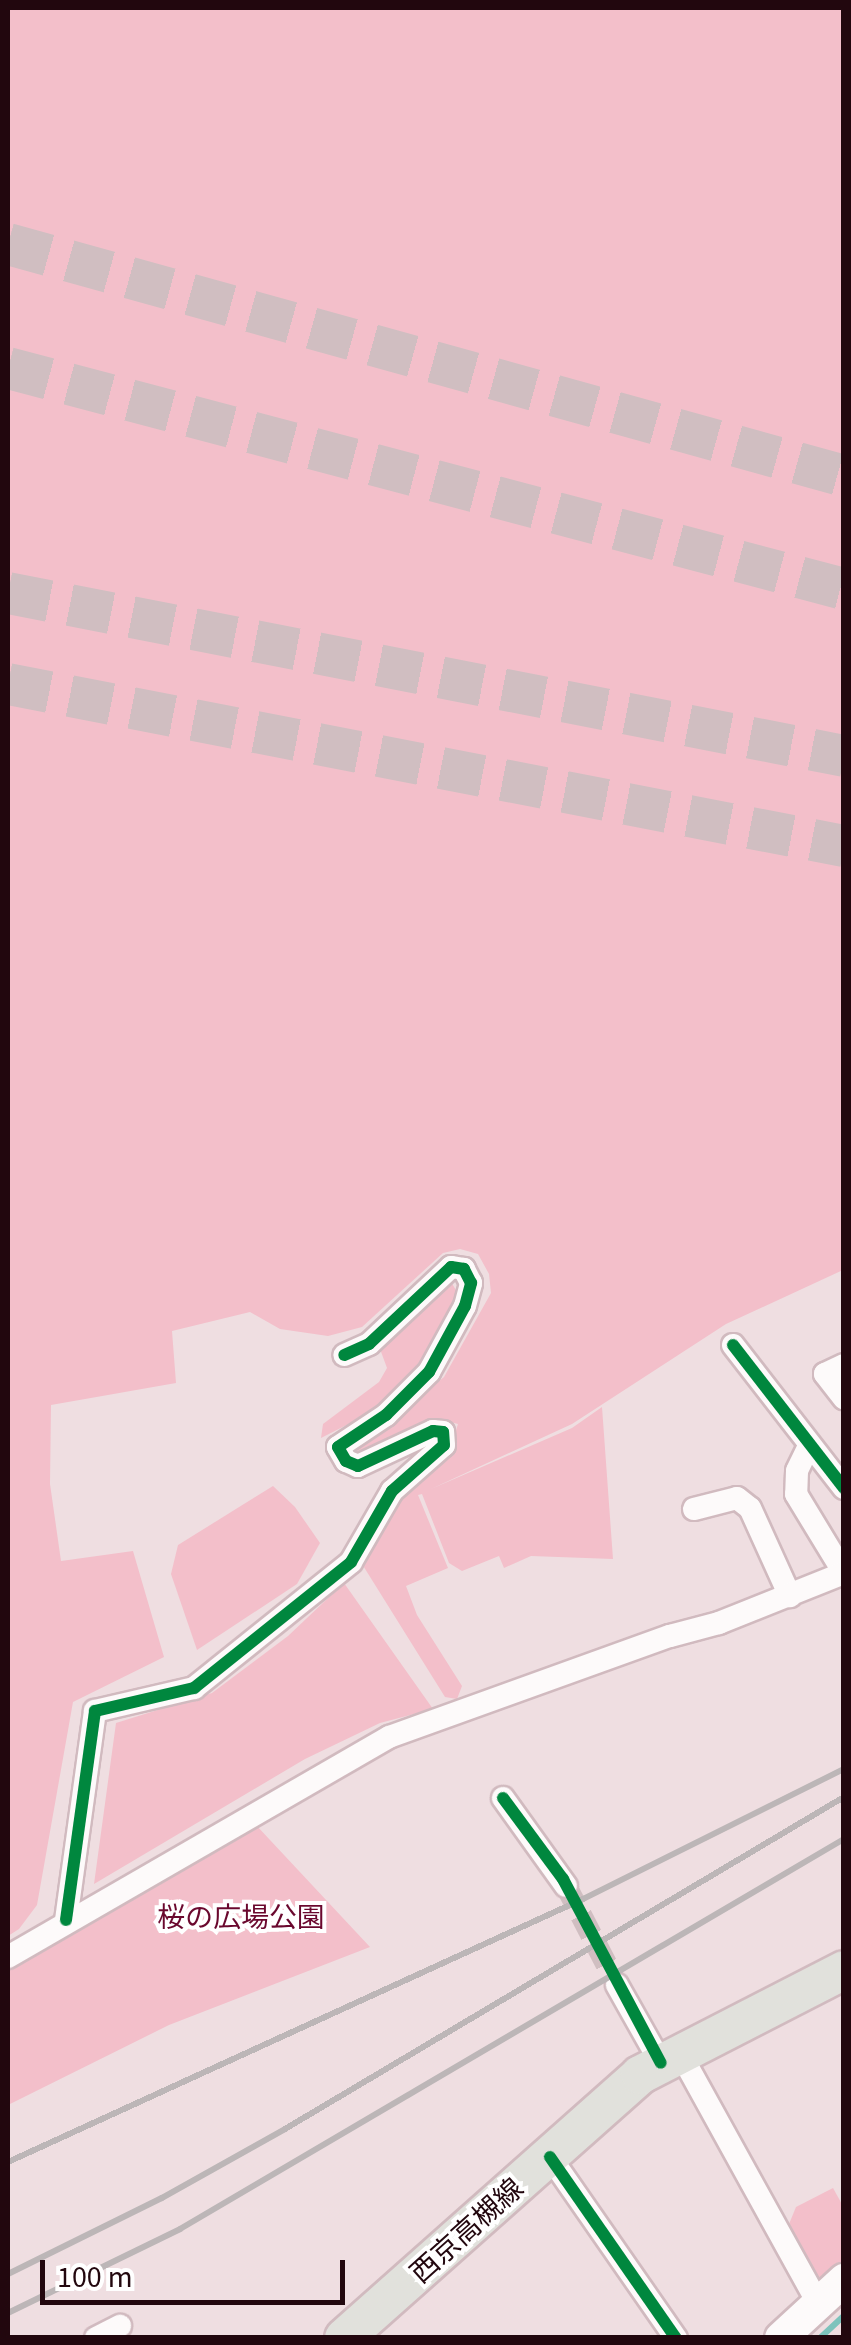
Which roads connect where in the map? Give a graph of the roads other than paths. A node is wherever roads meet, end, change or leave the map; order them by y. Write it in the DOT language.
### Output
graph roads {
  1 [pos="733,1345"];
  2 [pos="344,1355"];
  3 [pos="844,1364"];
  4 [pos="844,1398"];
  5 [pos="808,1448"];
  6 [pos="844,1488"];
  7 [pos="694,1509"];
  8 [pos="844,1573"];
  9 [pos="790,1596"];
  10 [pos="503,1798"];
  11 [pos="566,1886"];
  12 [pos="66,1920"];
  13 [pos="8,1957"];
  14 [pos="844,1970"];
  15 [pos="617,1985"];
  16 [pos="670,2058"];
  17 [pos="550,2157"];
  18 [pos="844,2280"];
  19 [pos="120,2326"];
  20 [pos="802,2327"];
  21 [pos="96,2338"];
  22 [pos="344,2338"];
  23 [pos="676,2338"];
  1 -- 5 [label="street"];
  2 -- 12 [label="street"];
  3 -- 4 [label="street"];
  5 -- 6 [label="street"];
  5 -- 8 [label="street"];
  7 -- 9 [label="street"];
  8 -- 9 [label="street"];
  9 -- 12 [label="street"];
  10 -- 11 [label="street"];
  12 -- 13 [label="street"];
  14 -- 16 [label="main road, 西京高槻線"];
  15 -- 16 [label="street"];
  16 -- 17 [label="main road, 西京高槻線"];
  16 -- 20 [label="street"];
  17 -- 22 [label="main road, 西京高槻線"];
  17 -- 23 [label="street"];
  18 -- 20 [label="street"];
  19 -- 21 [label="street"];
}
